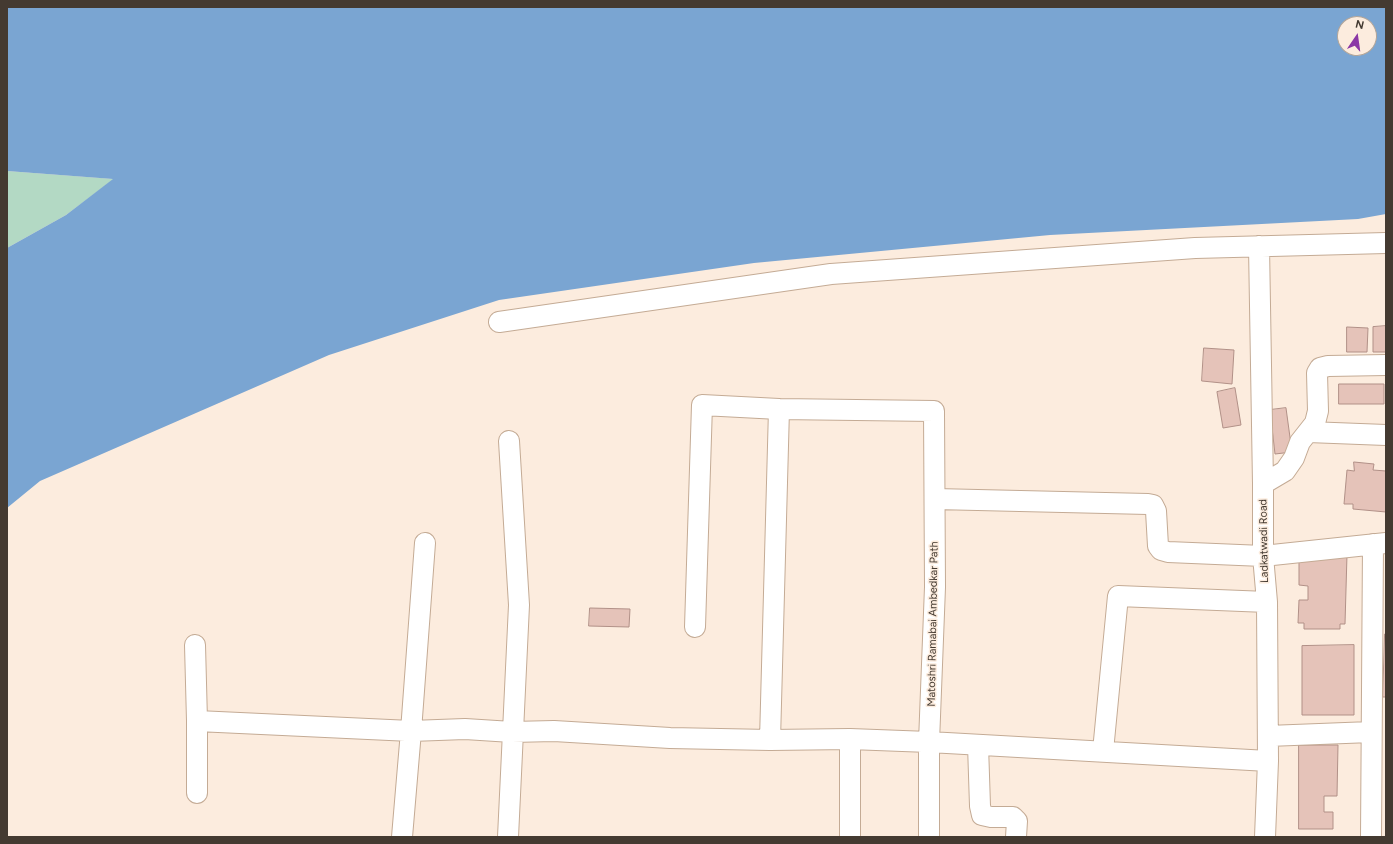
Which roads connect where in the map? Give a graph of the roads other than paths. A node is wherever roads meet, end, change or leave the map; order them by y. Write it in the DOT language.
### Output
graph roads {
  1 [pos="1386,243"];
  2 [pos="1259,246"];
  3 [pos="499,322"];
  4 [pos="1386,365"];
  5 [pos="779,409"];
  6 [pos="1308,432"];
  7 [pos="1386,435"];
  8 [pos="509,441"];
  9 [pos="1263,484"];
  10 [pos="934,499"];
  11 [pos="424,543"];
  12 [pos="1379,543"];
  13 [pos="1263,556"];
  14 [pos="1267,602"];
  15 [pos="695,627"];
  16 [pos="195,645"];
  17 [pos="197,721"];
  18 [pos="411,731"];
  19 [pos="512,732"];
  20 [pos="1372,732"];
  21 [pos="1268,736"];
  22 [pos="850,739"];
  23 [pos="770,740"];
  24 [pos="929,742"];
  25 [pos="978,745"];
  26 [pos="1103,752"];
  27 [pos="1268,761"];
  28 [pos="197,793"];
  29 [pos="402,837"];
  30 [pos="508,837"];
  31 [pos="850,837"];
  32 [pos="928,837"];
  33 [pos="1016,837"];
  34 [pos="1266,837"];
  35 [pos="1371,837"];
  1 -- 2 [label="street"];
  2 -- 3 [label="street"];
  2 -- 9 [label="street, Ladkatwadi Road"];
  4 -- 6 [label="street"];
  5 -- 10 [label="street, Matoshri Ramabai Ambedkar Path"];
  5 -- 15 [label="street"];
  5 -- 23 [label="street"];
  6 -- 7 [label="street"];
  6 -- 9 [label="street"];
  8 -- 19 [label="street"];
  9 -- 13 [label="street, Ladkatwadi Road"];
  10 -- 13 [label="street"];
  10 -- 24 [label="street, Matoshri Ramabai Ambedkar Path"];
  11 -- 18 [label="street"];
  12 -- 13 [label="street"];
  12 -- 20 [label="street"];
  13 -- 14 [label="street, Ladkatwadi Road"];
  14 -- 21 [label="street, Ladkatwadi Road"];
  14 -- 26 [label="street"];
  16 -- 17 [label="street"];
  17 -- 18 [label="street"];
  17 -- 28 [label="street"];
  18 -- 19 [label="street"];
  18 -- 29 [label="street"];
  19 -- 23 [label="street"];
  19 -- 30 [label="street"];
  20 -- 21 [label="street"];
  20 -- 35 [label="street"];
  21 -- 27 [label="street, Ladkatwadi Road"];
  22 -- 23 [label="street"];
  22 -- 24 [label="street"];
  22 -- 31 [label="street"];
  24 -- 25 [label="street"];
  24 -- 32 [label="street, Matoshri Ramabai Ambedkar Path"];
  25 -- 26 [label="street"];
  25 -- 33 [label="street"];
  26 -- 27 [label="street"];
  27 -- 34 [label="street, Ladkatwadi Road"];
}
